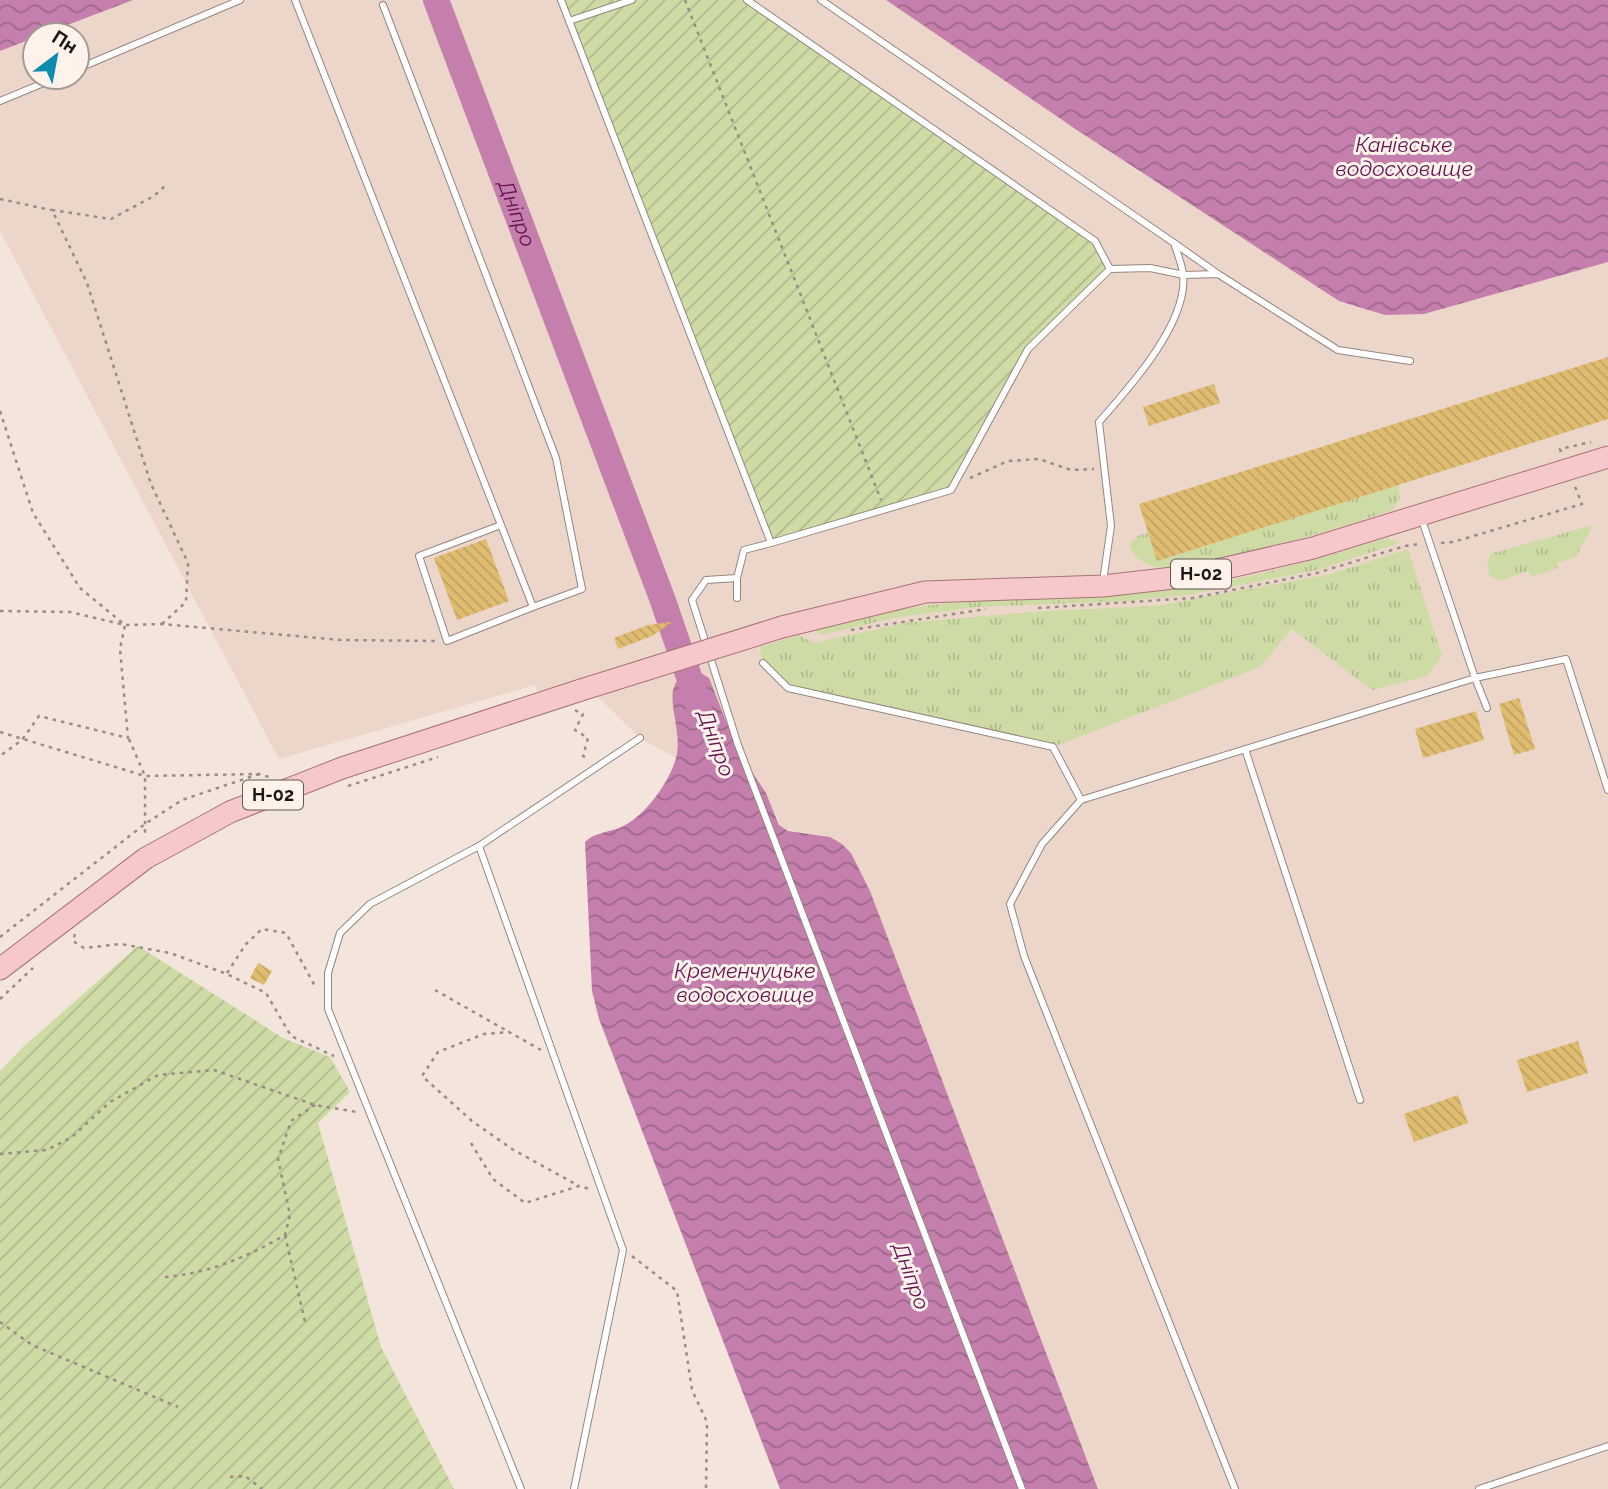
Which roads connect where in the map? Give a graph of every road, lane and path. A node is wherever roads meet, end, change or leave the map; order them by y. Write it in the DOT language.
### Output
graph roads {
  1 [pos="240,0"];
  2 [pos="295,0"];
  3 [pos="561,0"];
  4 [pos="632,0"];
  5 [pos="685,0"];
  6 [pos="747,0"];
  7 [pos="821,0"];
  8 [pos="383,5"];
  9 [pos="569,21"];
  10 [pos="91,63"];
  11 [pos="24,91"];
  12 [pos="0,101"];
  13 [pos="166,185"];
  14 [pos="0,199"];
  15 [pos="52,211"];
  16 [pos="1174,243"];
  17 [pos="1110,268"];
  18 [pos="1218,274"];
  19 [pos="1184,275"];
  20 [pos="1410,361"];
  21 [pos="0,411"];
  22 [pos="1608,457"];
  23 [pos="1104,469"];
  24 [pos="951,490"];
  25 [pos="884,510"];
  26 [pos="1421,515"];
  27 [pos="501,525"];
  28 [pos="771,543"];
  29 [pos="737,578"];
  30 [pos="1102,586"];
  31 [pos="737,598"];
  32 [pos="533,607"];
  33 [pos="0,611"];
  34 [pos="162,624"];
  35 [pos="125,625"];
  36 [pos="447,641"];
  37 [pos="763,663"];
  38 [pos="1475,678"];
  39 [pos="577,697"];
  40 [pos="1487,708"];
  41 [pos="0,732"];
  42 [pos="128,738"];
  43 [pos="640,738"];
  44 [pos="22,740"];
  45 [pos="1245,749"];
  46 [pos="443,755"];
  47 [pos="0,756"];
  48 [pos="598,765"];
  49 [pos="259,774"];
  50 [pos="145,776"];
  51 [pos="295,786"];
  52 [pos="344,788"];
  53 [pos="1608,790"];
  54 [pos="1082,800"];
  55 [pos="145,824"];
  56 [pos="479,846"];
  57 [pos="146,858"];
  58 [pos="0,937"];
  59 [pos="65,940"];
  60 [pos="35,966"];
  61 [pos="0,969"];
  62 [pos="227,974"];
  63 [pos="435,990"];
  64 [pos="0,999"];
  65 [pos="328,1009"];
  66 [pos="509,1032"];
  67 [pos="555,1058"];
  68 [pos="349,1060"];
  69 [pos="1360,1100"];
  70 [pos="315,1105"];
  71 [pos="370,1115"];
  72 [pos="471,1143"];
  73 [pos="0,1154"];
  74 [pos="579,1186"];
  75 [pos="603,1193"];
  76 [pos="285,1235"];
  77 [pos="623,1250"];
  78 [pos="165,1276"];
  79 [pos="0,1322"];
  80 [pos="306,1326"];
  81 [pos="178,1406"];
  82 [pos="1608,1446"];
  83 [pos="230,1477"];
  84 [pos="262,1489"];
  85 [pos="521,1489"];
  86 [pos="574,1489"];
  87 [pos="706,1489"];
  88 [pos="1022,1489"];
  89 [pos="1235,1489"];
  90 [pos="1479,1489"];
  1 -- 10 [label="lane"];
  2 -- 27 [label="lane"];
  3 -- 9 [label="lane"];
  4 -- 9 [label="lane"];
  5 -- 25 [label="path"];
  6 -- 17 [label="lane"];
  7 -- 16 [label="lane"];
  8 -- 32 [label="lane"];
  9 -- 28 [label="lane"];
  11 -- 12 [label="lane"];
  13 -- 15 [label="path"];
  14 -- 15 [label="path"];
  15 -- 34 [label="path"];
  16 -- 18 [label="lane"];
  16 -- 19 [label="lane"];
  17 -- 19 [label="lane"];
  17 -- 24 [label="lane"];
  18 -- 19 [label="lane"];
  18 -- 20 [label="lane"];
  19 -- 23 [label="lane"];
  21 -- 35 [label="path"];
  22 -- 26 [label="main road, Н-02"];
  23 -- 24 [label="path"];
  23 -- 30 [label="lane"];
  24 -- 25 [label="lane"];
  25 -- 28 [label="lane"];
  26 -- 30 [label="main road, Н-02"];
  26 -- 38 [label="lane"];
  27 -- 32 [label="lane"];
  27 -- 36 [label="lane"];
  28 -- 29 [label="lane"];
  29 -- 31 [label="lane"];
  29 -- 88 [label="lane"];
  30 -- 39 [label="main road, Н-02, bridge"];
  32 -- 36 [label="lane"];
  33 -- 35 [label="path"];
  34 -- 35 [label="path"];
  34 -- 36 [label="path"];
  35 -- 42 [label="path"];
  37 -- 54 [label="lane"];
  38 -- 40 [label="lane"];
  38 -- 45 [label="lane"];
  38 -- 53 [label="lane"];
  39 -- 48 [label="path"];
  39 -- 51 [label="main road, Н-02"];
  41 -- 44 [label="path"];
  42 -- 44 [label="path"];
  42 -- 50 [label="path"];
  43 -- 48 [label="lane"];
  44 -- 47 [label="path"];
  44 -- 50 [label="path"];
  45 -- 54 [label="lane"];
  45 -- 69 [label="lane"];
  46 -- 52 [label="path"];
  48 -- 56 [label="lane"];
  49 -- 50 [label="path"];
  49 -- 51 [label="path"];
  49 -- 55 [label="path"];
  50 -- 55 [label="path"];
  51 -- 57 [label="main road, Н-02"];
  54 -- 89 [label="lane"];
  55 -- 57 [label="path"];
  55 -- 58 [label="path"];
  56 -- 65 [label="lane"];
  56 -- 67 [label="lane"];
  57 -- 61 [label="main road, Н-02"];
  59 -- 62 [label="path"];
  60 -- 64 [label="path"];
  62 -- 65 [label="path"];
  62 -- 68 [label="path"];
  63 -- 66 [label="path"];
  65 -- 68 [label="lane"];
  66 -- 67 [label="path"];
  66 -- 74 [label="path"];
  67 -- 75 [label="lane"];
  68 -- 71 [label="lane"];
  70 -- 71 [label="path"];
  70 -- 73 [label="path"];
  70 -- 76 [label="path"];
  71 -- 85 [label="lane"];
  72 -- 74 [label="path"];
  74 -- 75 [label="path"];
  75 -- 77 [label="lane"];
  76 -- 78 [label="path"];
  76 -- 80 [label="path"];
  77 -- 86 [label="lane"];
  77 -- 87 [label="path"];
  79 -- 81 [label="path"];
  82 -- 90 [label="lane"];
  83 -- 84 [label="path"];
}
